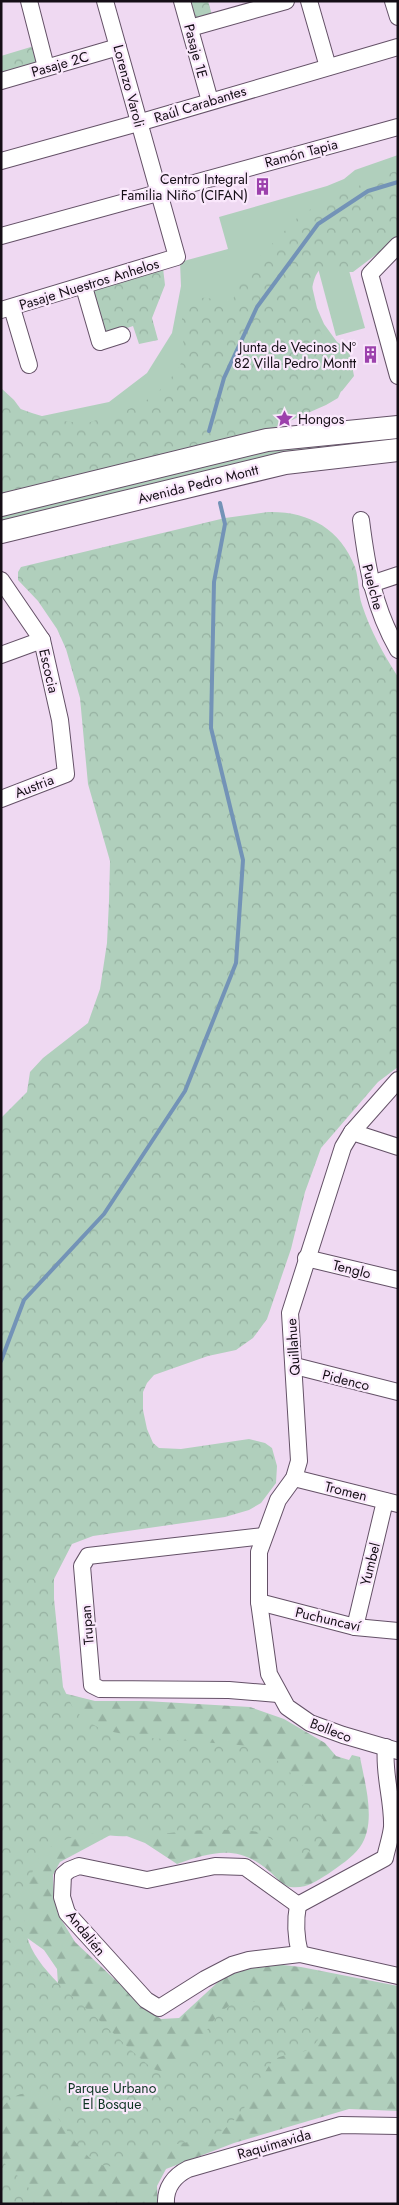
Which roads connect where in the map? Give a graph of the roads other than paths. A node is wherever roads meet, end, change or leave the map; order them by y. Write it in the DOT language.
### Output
graph roads {
  1 [pos="29,1"];
  2 [pos="105,1"];
  3 [pos="182,1"];
  4 [pos="286,1"];
  5 [pos="309,1"];
  6 [pos="393,1"];
  7 [pos="398,17"];
  8 [pos="190,28"];
  9 [pos="118,47"];
  10 [pos="398,47"];
  11 [pos="46,67"];
  12 [pos="328,67"];
  13 [pos="1,81"];
  14 [pos="210,100"];
  15 [pos="138,123"];
  16 [pos="398,126"];
  17 [pos="1,161"];
  18 [pos="159,192"];
  19 [pos="1,236"];
  20 [pos="398,246"];
  21 [pos="177,257"];
  22 [pos="84,286"];
  23 [pos="7,309"];
  24 [pos="391,331"];
  25 [pos="122,335"];
  26 [pos="29,366"];
  27 [pos="398,376"];
  28 [pos="398,427"];
  29 [pos="398,450"];
  30 [pos="1,505"];
  31 [pos="360,520"];
  32 [pos="1,532"];
  33 [pos="398,575"];
  34 [pos="1,580"];
  35 [pos="371,584"];
  36 [pos="42,640"];
  37 [pos="398,650"];
  38 [pos="1,655"];
  39 [pos="66,774"];
  40 [pos="1,799"];
  41 [pos="398,1080"];
  42 [pos="352,1132"];
  43 [pos="398,1147"];
  44 [pos="306,1258"];
  45 [pos="398,1280"];
  46 [pos="295,1366"];
  47 [pos="398,1392"];
  48 [pos="294,1478"];
  49 [pos="392,1503"];
  50 [pos="264,1536"];
  51 [pos="258,1602"];
  52 [pos="355,1626"];
  53 [pos="398,1631"];
  54 [pos="278,1694"];
  55 [pos="392,1749"];
  56 [pos="391,1860"];
  57 [pos="298,1905"];
  58 [pos="300,1954"];
  59 [pos="398,1976"];
  60 [pos="398,2126"];
  61 [pos="166,2200"];
  1 -- 11 [label="street"];
  2 -- 9 [label="street, Lorenzo Varoli"];
  3 -- 8 [label="street, Pasaje 1E"];
  4 -- 8 [label="street"];
  5 -- 12 [label="street"];
  6 -- 7 [label="street"];
  8 -- 14 [label="street, Pasaje 1E"];
  9 -- 11 [label="street, Pasaje 2C"];
  9 -- 15 [label="street, Lorenzo Varoli"];
  10 -- 12 [label="street, Raúl Carabantes"];
  11 -- 13 [label="street, Pasaje 2C"];
  12 -- 14 [label="street, Raúl Carabantes"];
  14 -- 15 [label="street, Raúl Carabantes"];
  15 -- 17 [label="street, Raúl Carabantes"];
  15 -- 18 [label="street, Lorenzo Varoli"];
  16 -- 18 [label="street, Ramón Tapia"];
  18 -- 19 [label="street, Ramón Tapia"];
  18 -- 21 [label="street, Lorenzo Varoli"];
  20 -- 24 [label="street"];
  21 -- 22 [label="street, Pasaje Nuestros Anhelos"];
  22 -- 23 [label="street, Pasaje Nuestros Anhelos"];
  22 -- 25 [label="street"];
  23 -- 26 [label="street"];
  24 -- 27 [label="street"];
  28 -- 30 [label="main road, Avenida Pedro Montt"];
  29 -- 32 [label="main road, Avenida Pedro Montt"];
  31 -- 35 [label="street, Puelche"];
  33 -- 35 [label="street"];
  34 -- 36 [label="street, Escocia"];
  35 -- 37 [label="street, Puelche"];
  36 -- 38 [label="street"];
  36 -- 39 [label="street, Escocia"];
  39 -- 40 [label="street, Austria"];
  41 -- 42 [label="street, Quillahue"];
  42 -- 43 [label="street"];
  42 -- 44 [label="street, Quillahue"];
  44 -- 45 [label="street, Tenglo"];
  44 -- 46 [label="street, Quillahue"];
  46 -- 47 [label="street, Pidenco"];
  46 -- 48 [label="street, Quillahue"];
  48 -- 49 [label="street, Tromen"];
  48 -- 50 [label="street, Quillahue"];
  49 -- 52 [label="street, Yumbel"];
  50 -- 51 [label="street, Quillahue"];
  50 -- 54 [label="street, Trupan"];
  51 -- 52 [label="street, Puchuncaví"];
  51 -- 54 [label="street, Bolleco"];
  52 -- 53 [label="street, Puchuncaví"];
  54 -- 55 [label="street, Bolleco"];
  55 -- 56 [label="street"];
  56 -- 57 [label="street"];
  57 -- 58 [label="street"];
  57 -- 58 [label="street, Andalién"];
  58 -- 59 [label="street, Andalién"];
  60 -- 61 [label="street, Raquimavida"];
}
